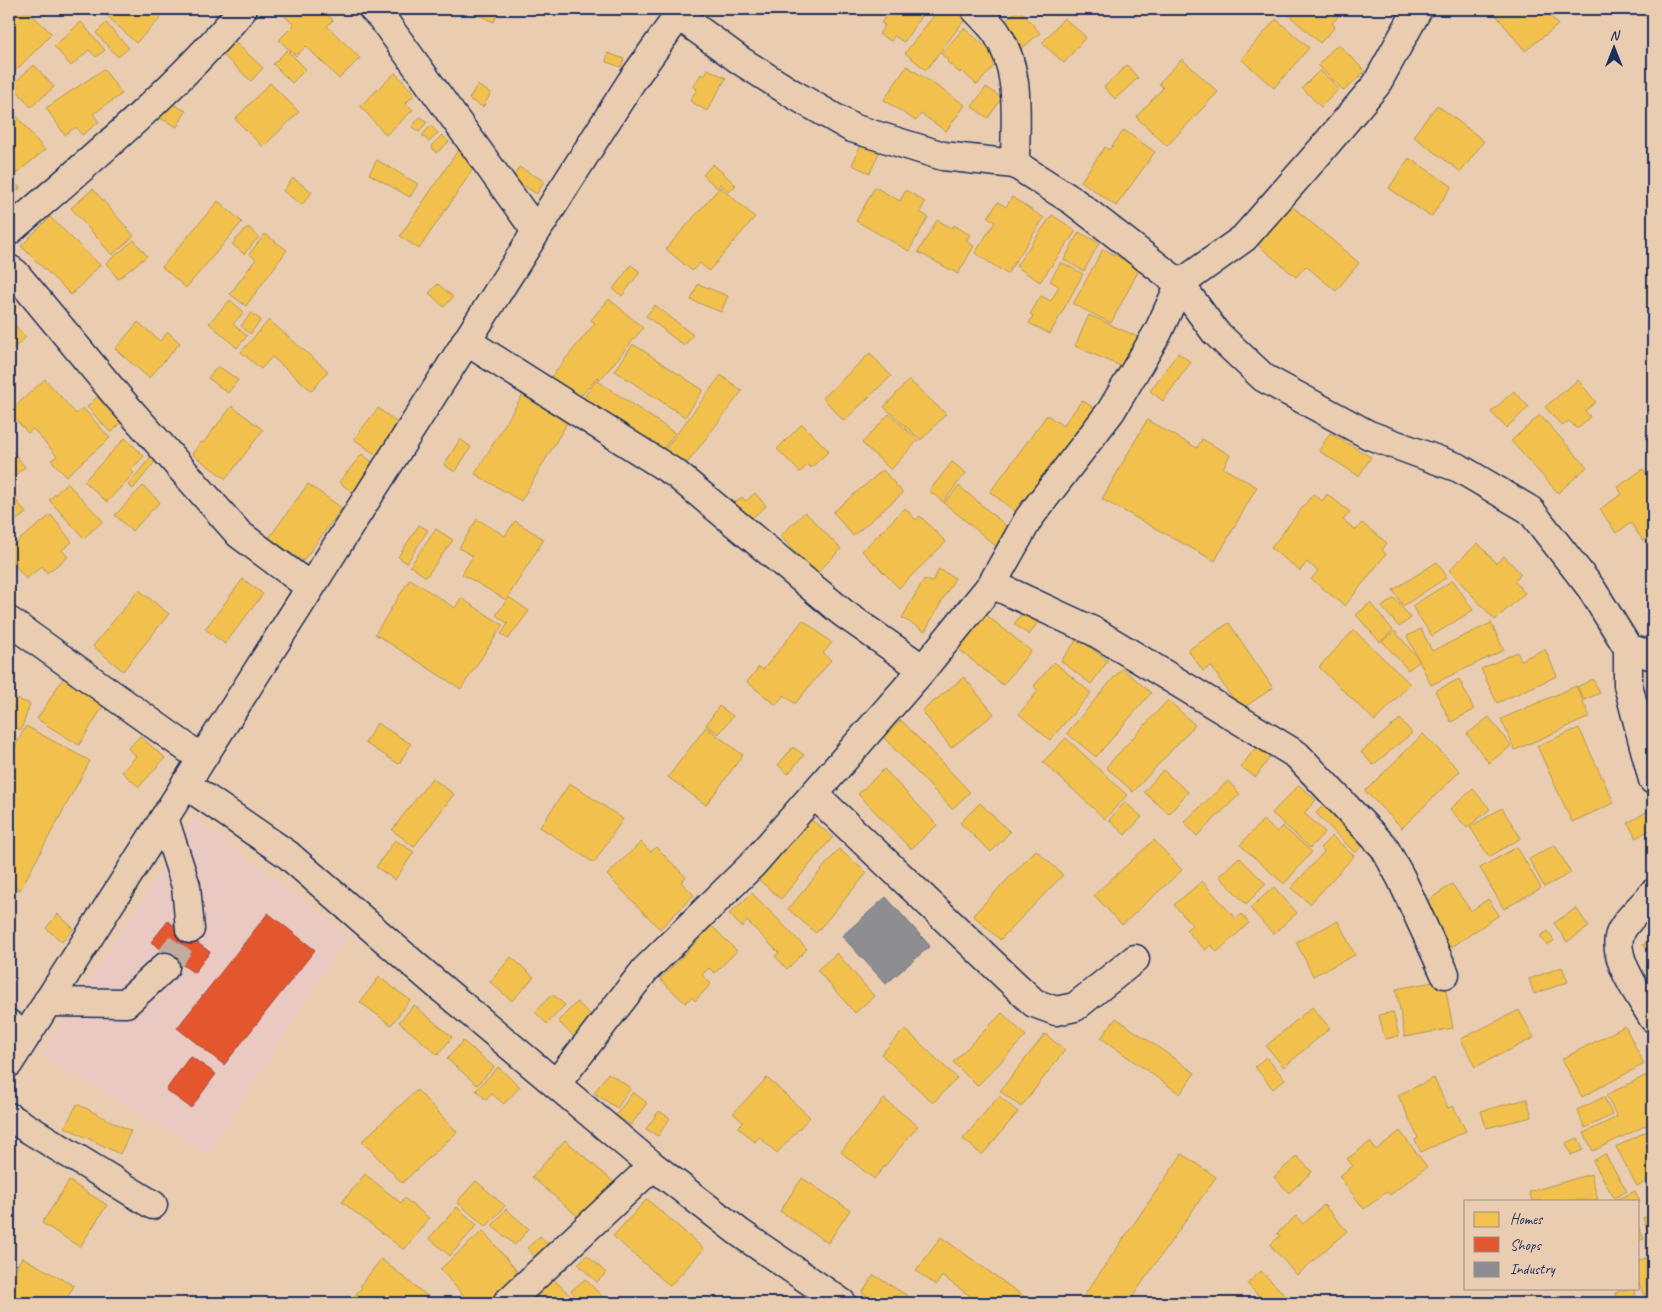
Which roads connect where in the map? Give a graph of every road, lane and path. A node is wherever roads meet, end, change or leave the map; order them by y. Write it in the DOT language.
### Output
graph roads {
  1 [pos="243,9"];
  2 [pos="373,9"];
  3 [pos="975,9"];
  4 [pos="1418,9"];
  5 [pos="681,12"];
  6 [pos="1014,164"];
  7 [pos="9,231"];
  8 [pos="536,231"];
  9 [pos="9,269"];
  10 [pos="1180,284"];
  11 [pos="466,341"];
  12 [pos="992,584"];
  13 [pos="310,587"];
  14 [pos="9,621"];
  15 [pos="1628,648"];
  16 [pos="1653,656"];
  17 [pos="923,670"];
  18 [pos="201,758"];
  19 [pos="1653,780"];
  20 [pos="185,784"];
  21 [pos="814,794"];
  22 [pos="164,818"];
  23 [pos="1653,893"];
  24 [pos="190,929"];
  25 [pos="1135,959"];
  26 [pos="166,967"];
  27 [pos="1444,974"];
  28 [pos="47,1002"];
  29 [pos="1653,1018"];
  30 [pos="17,1031"];
  31 [pos="9,1063"];
  32 [pos="556,1084"];
  33 [pos="9,1117"];
  34 [pos="653,1166"];
  35 [pos="153,1205"];
  36 [pos="506,1303"];
  37 [pos="842,1303"];
  1 -- 7 [label="main road"];
  2 -- 8 [label="main road"];
  3 -- 6 [label="main road"];
  4 -- 10 [label="main road"];
  5 -- 6 [label="main road"];
  5 -- 8 [label="main road"];
  6 -- 10 [label="main road"];
  8 -- 11 [label="main road"];
  9 -- 13 [label="main road"];
  10 -- 12 [label="main road"];
  10 -- 15 [label="main road"];
  11 -- 13 [label="main road"];
  11 -- 17 [label="main road"];
  12 -- 17 [label="main road"];
  12 -- 27 [label="main road"];
  13 -- 18 [label="main road"];
  14 -- 18 [label="main road"];
  15 -- 16 [label="main road"];
  15 -- 19 [label="main road"];
  17 -- 21 [label="main road"];
  18 -- 20 [label="main road"];
  20 -- 22 [label="main road"];
  20 -- 32 [label="main road"];
  21 -- 25 [label="main road"];
  21 -- 32 [label="main road"];
  22 -- 24 [label="main road"];
  22 -- 28 [label="main road"];
  23 -- 29 [label="main road"];
  26 -- 28 [label="main road"];
  28 -- 30 [label="main road"];
  30 -- 31 [label="main road"];
  32 -- 34 [label="main road"];
  33 -- 35 [label="main road"];
  34 -- 36 [label="main road"];
  34 -- 37 [label="main road"];
}
